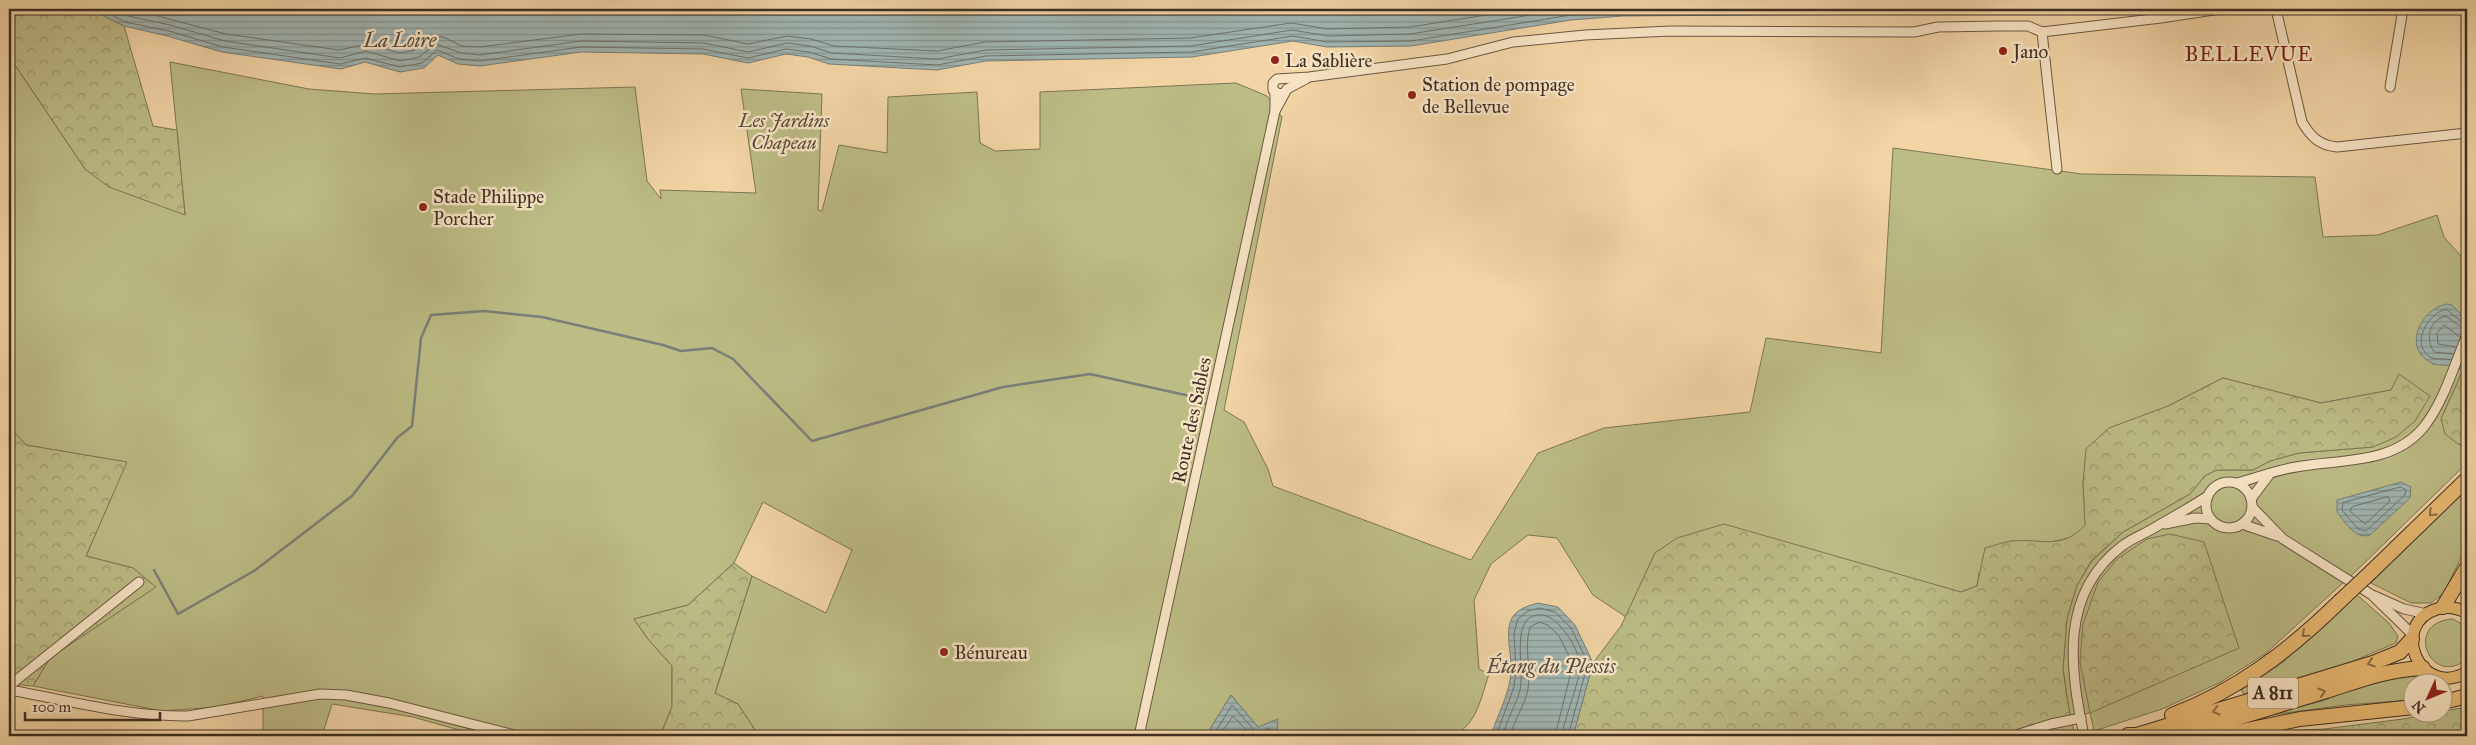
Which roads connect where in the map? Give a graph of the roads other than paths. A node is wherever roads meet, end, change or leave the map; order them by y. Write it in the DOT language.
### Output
graph roads {
  1 [pos="2220,9"];
  2 [pos="2276,9"];
  3 [pos="2403,9"];
  4 [pos="2042,32"];
  5 [pos="1309,77"];
  6 [pos="1284,80"];
  7 [pos="2390,87"];
  8 [pos="1282,92"];
  9 [pos="2467,132"];
  10 [pos="2057,169"];
  11 [pos="2467,335"];
  12 [pos="2272,474"];
  13 [pos="2467,479"];
  14 [pos="2237,483"];
  15 [pos="2208,496"];
  16 [pos="2252,503"];
  17 [pos="2211,519"];
  18 [pos="2242,524"];
  19 [pos="2159,526"];
  20 [pos="2283,539"];
  21 [pos="2467,566"];
  22 [pos="139,582"];
  23 [pos="2372,595"];
  24 [pos="2443,607"];
  25 [pos="2467,613"];
  26 [pos="2427,614"];
  27 [pos="2413,637"];
  28 [pos="2423,668"];
  29 [pos="2467,672"];
  30 [pos="9,688"];
  31 [pos="2467,696"];
  32 [pos="2454,699"];
  33 [pos="2404,708"];
  34 [pos="2081,718"];
  35 [pos="518,736"];
  36 [pos="1139,736"];
  37 [pos="2012,736"];
  38 [pos="2084,736"];
  39 [pos="2125,736"];
  40 [pos="2175,736"];
  41 [pos="2218,736"];
  1 -- 4 [label="street"];
  2 -- 9 [label="street"];
  3 -- 7 [label="street"];
  4 -- 5 [label="street"];
  4 -- 10 [label="street"];
  5 -- 6 [label="street"];
  5 -- 8 [label="street"];
  6 -- 8 [label="street"];
  6 -- 8 [label="street"];
  8 -- 36 [label="street, Route des Sables"];
  11 -- 12 [label="street"];
  12 -- 14 [label="street"];
  12 -- 16 [label="street"];
  13 -- 39 [label="highway, one-way, bridge"];
  14 -- 15 [label="street"];
  14 -- 16 [label="street"];
  15 -- 17 [label="street"];
  15 -- 19 [label="street"];
  16 -- 18 [label="street"];
  16 -- 20 [label="street"];
  17 -- 18 [label="street"];
  17 -- 19 [label="street"];
  18 -- 20 [label="street"];
  19 -- 34 [label="street"];
  20 -- 23 [label="street"];
  21 -- 24 [label="highway"];
  22 -- 30 [label="street"];
  23 -- 26 [label="street"];
  23 -- 27 [label="street"];
  24 -- 25 [label="main road"];
  24 -- 26 [label="main road"];
  26 -- 27 [label="main road"];
  27 -- 28 [label="main road"];
  27 -- 39 [label="highway, A 811, one-way"];
  28 -- 29 [label="main road"];
  40 -- 28 [label="highway, A 811, one-way"];
  30 -- 35 [label="street"];
  31 -- 32 [label="highway"];
  33 -- 41 [label="highway"];
  34 -- 37 [label="street"];
  34 -- 38 [label="street"];
}
